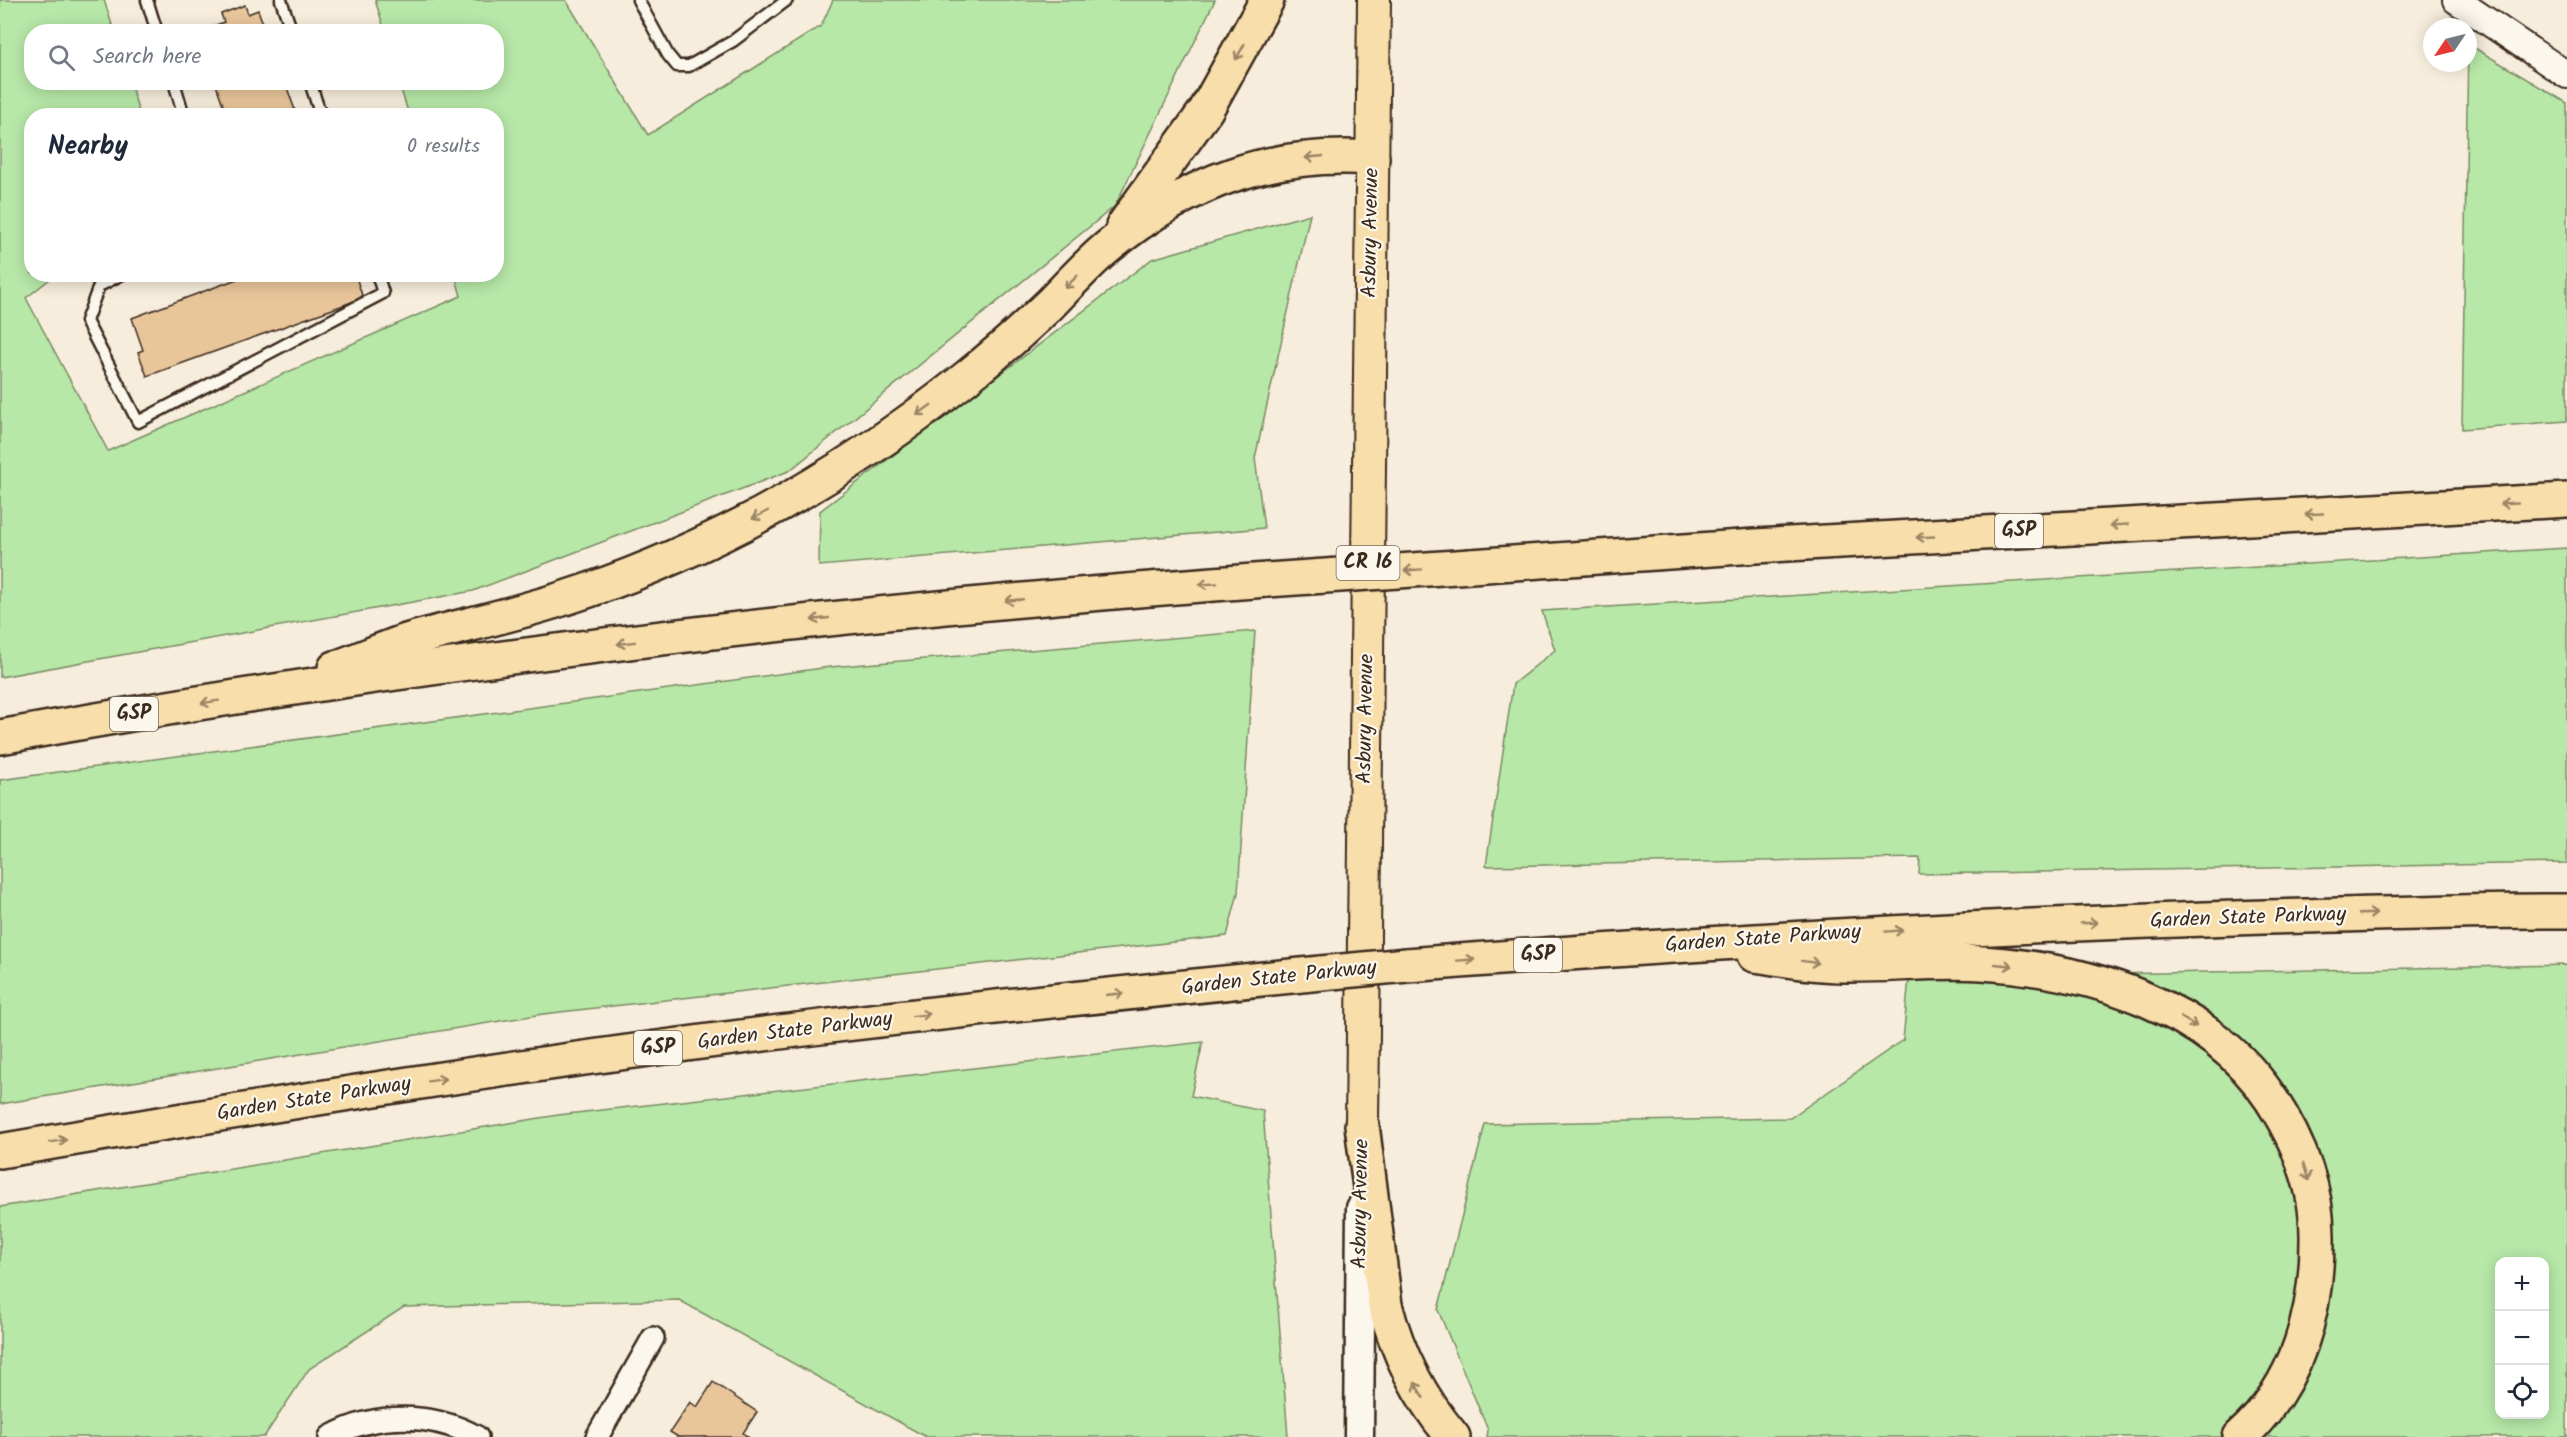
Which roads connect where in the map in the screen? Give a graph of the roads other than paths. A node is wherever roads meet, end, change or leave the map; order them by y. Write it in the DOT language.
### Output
graph roads {
  1 [pos="147,0"];
  2 [pos="281,0"];
  3 [pos="638,0"];
  4 [pos="787,0"];
  5 [pos="1267,0"];
  6 [pos="1374,0"];
  7 [pos="2456,0"];
  8 [pos="155,24"];
  9 [pos="289,24"];
  10 [pos="2567,75"];
  11 [pos="176,90"];
  12 [pos="313,90"];
  13 [pos="182,108"];
  14 [pos="318,108"];
  15 [pos="1372,158"];
  16 [pos="1108,247"];
  17 [pos="107,282"];
  18 [pos="380,282"];
  19 [pos="2567,500"];
  20 [pos="267,693"];
  21 [pos="0,737"];
  22 [pos="2567,911"];
  23 [pos="1668,945"];
  24 [pos="1362,1125"];
  25 [pos="0,1151"];
  26 [pos="653,1338"];
  27 [pos="330,1437"];
  28 [pos="477,1437"];
  29 [pos="597,1437"];
  30 [pos="1359,1437"];
  31 [pos="1453,1437"];
  32 [pos="2240,1437"];
  1 -- 8 [label="lane"];
  2 -- 9 [label="lane"];
  3 -- 4 [label="lane"];
  5 -- 16 [label="highway, one-way"];
  6 -- 15 [label="main road, Asbury Avenue / CR 16"];
  7 -- 10 [label="street"];
  11 -- 13 [label="lane"];
  12 -- 14 [label="lane"];
  15 -- 16 [label="highway, one-way"];
  15 -- 24 [label="main road, Asbury Avenue / CR 16"];
  16 -- 20 [label="highway, one-way"];
  17 -- 18 [label="lane"];
  19 -- 20 [label="highway, GSP, one-way, bridge"];
  20 -- 21 [label="highway, GSP, one-way"];
  23 -- 22 [label="highway, Garden State Parkway / GSP, one-way"];
  25 -- 23 [label="highway, Garden State Parkway / GSP, one-way, bridge"];
  23 -- 32 [label="highway, one-way"];
  24 -- 30 [label="main road, Asbury Avenue / CR 16"];
  31 -- 24 [label="highway, one-way"];
  26 -- 29 [label="street"];
  27 -- 28 [label="street"];
}
